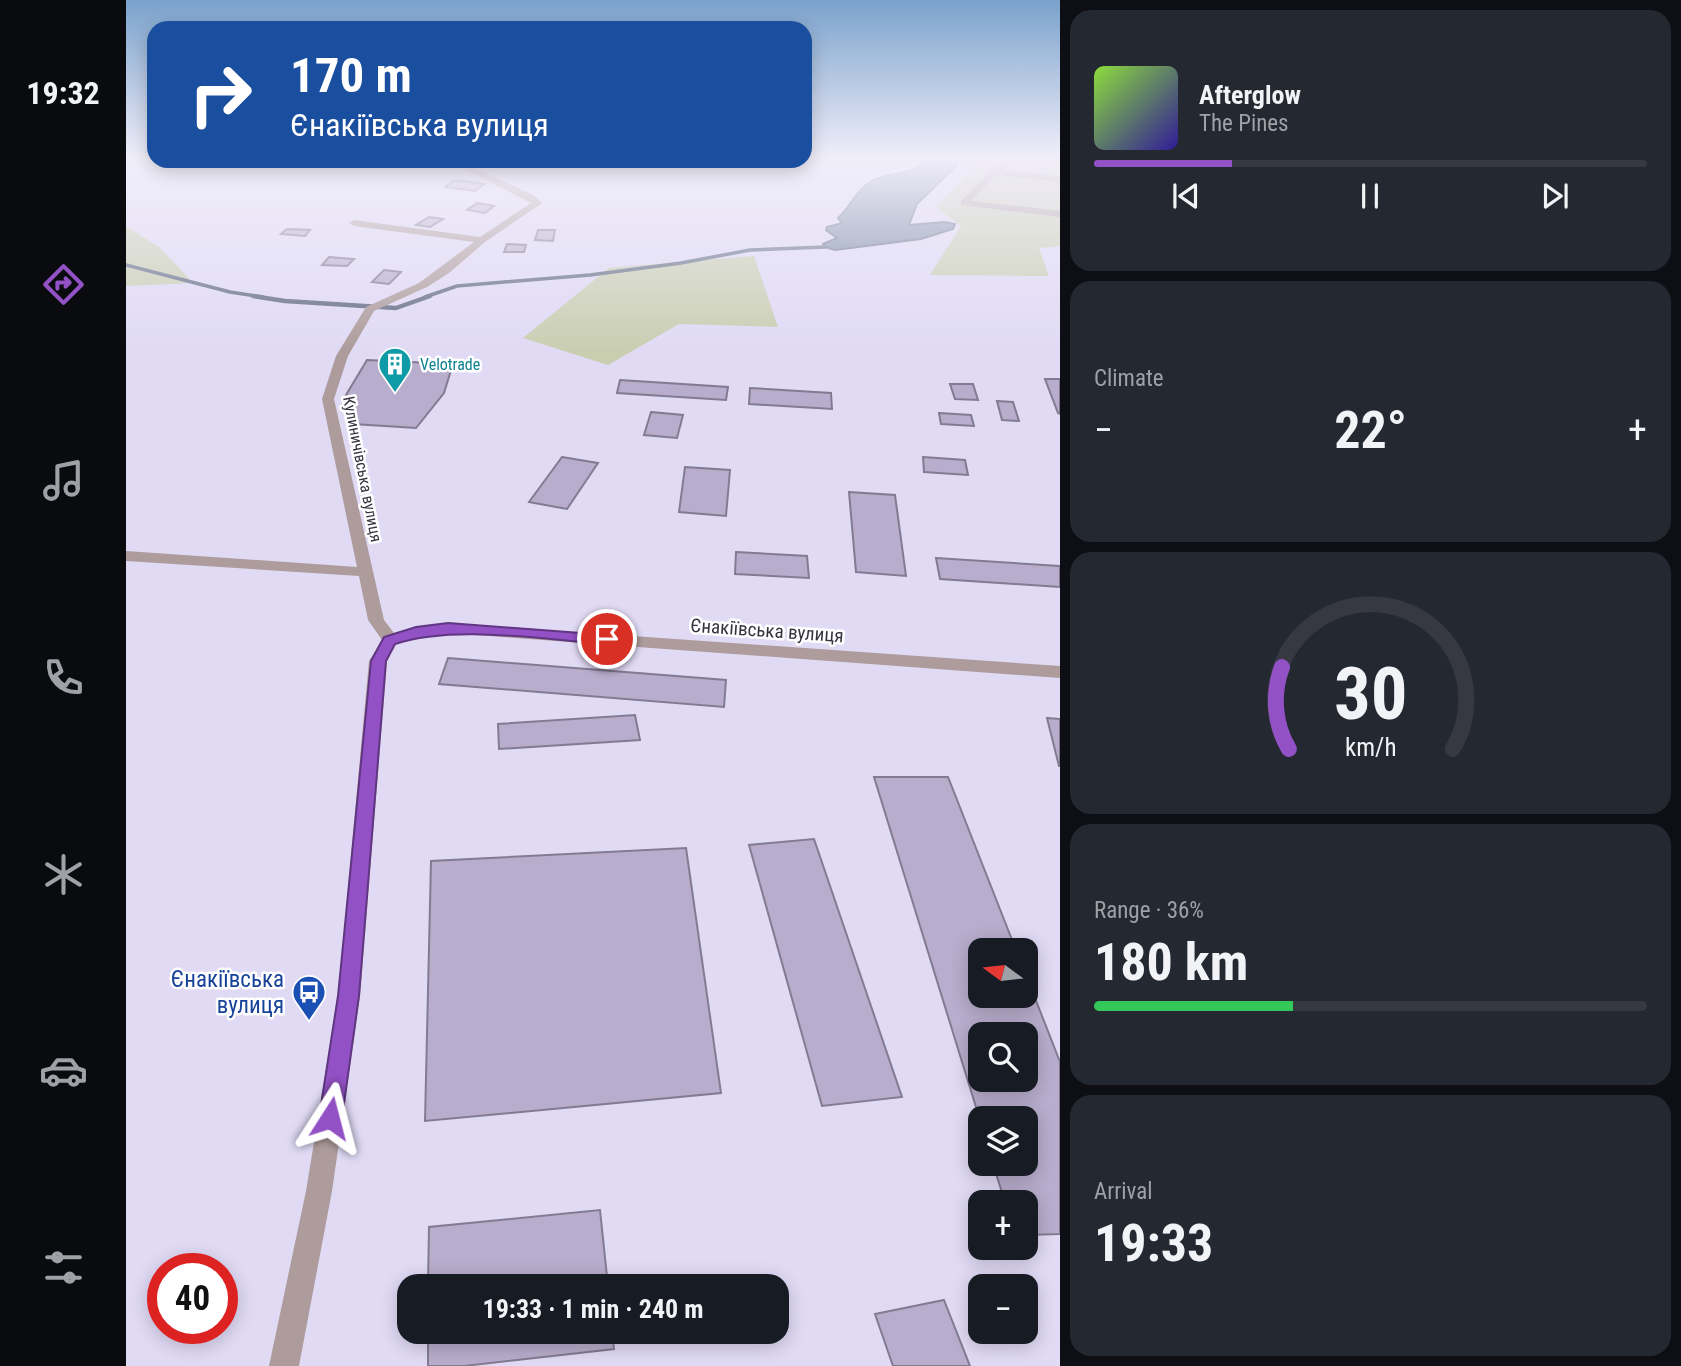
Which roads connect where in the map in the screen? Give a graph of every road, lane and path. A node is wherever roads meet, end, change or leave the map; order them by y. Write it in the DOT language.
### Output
graph roads {
  1 [pos="509,222"];
  2 [pos="354,223"];
  3 [pos="482,240"];
  4 [pos="126,556"];
  5 [pos="364,572"];
  6 [pos="390,640"];
  7 [pos="1060,672"];
  8 [pos="284,1366"];
  1 -- 3 [label="street, Кулиничівська вулиця"];
  2 -- 3 [label="street"];
  3 -- 5 [label="street, Кулиничівська вулиця"];
  4 -- 5 [label="street"];
  5 -- 6 [label="street, Кулиничівська вулиця"];
  6 -- 7 [label="street, Єнакіївська вулиця"];
  6 -- 8 [label="street"];
}
